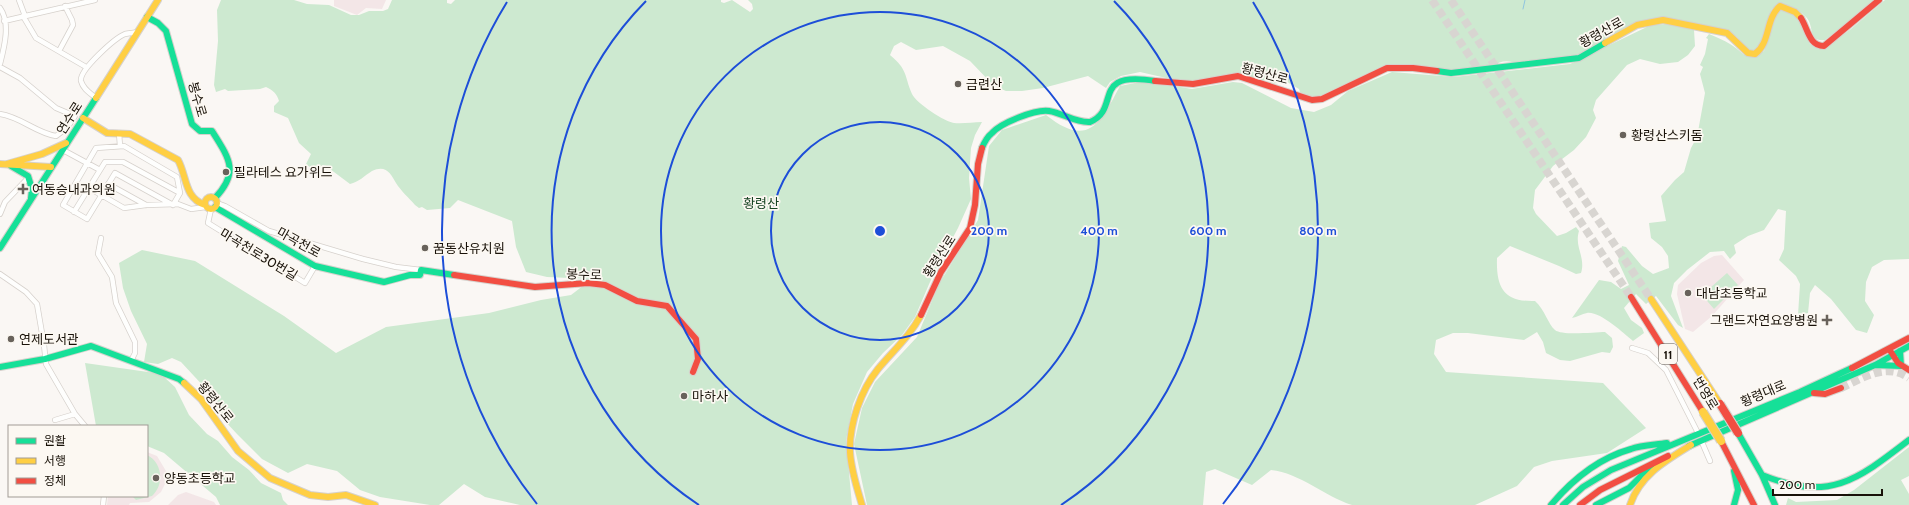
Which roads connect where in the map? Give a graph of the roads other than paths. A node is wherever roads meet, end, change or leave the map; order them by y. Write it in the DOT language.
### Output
graph roads {
  1 [pos="19,0"];
  2 [pos="95,0"];
  3 [pos="158,0"];
  4 [pos="1879,0"];
  5 [pos="76,2"];
  6 [pos="65,6"];
  7 [pos="0,8"];
  8 [pos="24,16"];
  9 [pos="147,17"];
  10 [pos="4,21"];
  11 [pos="138,32"];
  12 [pos="59,51"];
  13 [pos="0,65"];
  14 [pos="86,67"];
  15 [pos="96,98"];
  16 [pos="0,114"];
  17 [pos="83,118"];
  18 [pos="119,133"];
  19 [pos="56,136"];
  20 [pos="64,146"];
  21 [pos="120,146"];
  22 [pos="4,164"];
  23 [pos="87,164"];
  24 [pos="52,167"];
  25 [pos="100,170"];
  26 [pos="180,176"];
  27 [pos="28,178"];
  28 [pos="108,184"];
  29 [pos="89,188"];
  30 [pos="180,193"];
  31 [pos="101,195"];
  32 [pos="31,199"];
  33 [pos="2,201"];
  34 [pos="211,204"];
  35 [pos="146,205"];
  36 [pos="173,205"];
  37 [pos="74,212"];
  38 [pos="0,214"];
  39 [pos="101,238"];
  40 [pos="0,248"];
  41 [pos="315,266"];
  42 [pos="421,270"];
  43 [pos="0,274"];
  44 [pos="1631,297"];
  45 [pos="1651,299"];
  46 [pos="1909,338"];
  47 [pos="1909,346"];
  48 [pos="1632,348"];
  49 [pos="1900,351"];
  50 [pos="1891,352"];
  51 [pos="45,359"];
  52 [pos="132,361"];
  53 [pos="1875,365"];
  54 [pos="1901,366"];
  55 [pos="0,367"];
  56 [pos="1909,370"];
  57 [pos="693,372"];
  58 [pos="1841,388"];
  59 [pos="1814,392"];
  60 [pos="75,414"];
  61 [pos="55,420"];
  62 [pos="84,425"];
  63 [pos="1699,437"];
  64 [pos="1909,439"];
  65 [pos="1678,441"];
  66 [pos="1691,445"];
  67 [pos="1631,449"];
  68 [pos="1726,450"];
  69 [pos="1660,459"];
  70 [pos="1632,460"];
  71 [pos="1710,461"];
  72 [pos="1762,475"];
  73 [pos="1623,477"];
  74 [pos="1629,488"];
  75 [pos="1785,491"];
  76 [pos="1840,493"];
  77 [pos="1550,504"];
  78 [pos="374,505"];
  79 [pos="862,505"];
  80 [pos="1564,505"];
  81 [pos="1580,505"];
  82 [pos="1596,505"];
  83 [pos="1630,505"];
  84 [pos="1734,505"];
  85 [pos="1754,505"];
  86 [pos="1775,505"];
  1 -- 8 [label="street"];
  2 -- 5 [label="street"];
  3 -- 9 [label="main road, 연수로"];
  4 -- 79 [label="main road, 황령산로"];
  5 -- 6 [label="street"];
  6 -- 8 [label="street"];
  6 -- 12 [label="street"];
  7 -- 10 [label="street"];
  8 -- 10 [label="street"];
  8 -- 12 [label="street"];
  9 -- 11 [label="main road, 연수로"];
  9 -- 34 [label="main road, 봉수로"];
  10 -- 13 [label="street"];
  11 -- 14 [label="street"];
  11 -- 15 [label="main road, 연수로"];
  12 -- 14 [label="street"];
  13 -- 19 [label="street"];
  14 -- 15 [label="street"];
  15 -- 17 [label="main road, 연수로"];
  16 -- 19 [label="street"];
  17 -- 18 [label="main road, 마곡천로"];
  17 -- 20 [label="main road, 연수로"];
  18 -- 21 [label="street"];
  18 -- 26 [label="main road, 마곡천로"];
  19 -- 20 [label="street"];
  20 -- 22 [label="main road"];
  20 -- 23 [label="street"];
  20 -- 24 [label="main road, 연수로"];
  21 -- 23 [label="street"];
  21 -- 26 [label="street"];
  22 -- 24 [label="main road"];
  22 -- 27 [label="main road"];
  23 -- 25 [label="street"];
  23 -- 37 [label="street"];
  24 -- 32 [label="main road, 연수로"];
  25 -- 29 [label="street"];
  25 -- 30 [label="street"];
  26 -- 30 [label="street"];
  26 -- 34 [label="main road, 마곡천로"];
  27 -- 32 [label="main road"];
  27 -- 33 [label="street"];
  28 -- 31 [label="street"];
  28 -- 35 [label="street"];
  28 -- 36 [label="street"];
  29 -- 31 [label="street"];
  29 -- 37 [label="street"];
  30 -- 36 [label="street"];
  31 -- 35 [label="street"];
  31 -- 37 [label="street"];
  32 -- 40 [label="main road, 연수로"];
  33 -- 38 [label="street"];
  34 -- 36 [label="street"];
  34 -- 41 [label="main road, 마곡천로"];
  34 -- 41 [label="street, 마곡천로30번길"];
  34 -- 42 [label="street"];
  35 -- 36 [label="street"];
  39 -- 52 [label="street"];
  41 -- 42 [label="main road, 마곡천로"];
  42 -- 57 [label="main road, 봉수로"];
  43 -- 51 [label="street"];
  44 -- 68 [label="main road, 번영로 / 11, bridge"];
  45 -- 72 [label="main road, 번영로 / 11, bridge"];
  46 -- 50 [label="main road, 황령대로"];
  47 -- 49 [label="main road, 황령대로"];
  48 -- 63 [label="street"];
  49 -- 50 [label="main road, 황령대로"];
  49 -- 54 [label="main road"];
  50 -- 53 [label="main road, 황령대로"];
  50 -- 54 [label="main road"];
  50 -- 63 [label="main road, 황령대로"];
  51 -- 52 [label="main road, 황령산로"];
  51 -- 55 [label="main road, 황령산로"];
  51 -- 60 [label="street"];
  52 -- 78 [label="main road, 황령산로"];
  53 -- 54 [label="main road"];
  53 -- 59 [label="main road, 황령대로"];
  54 -- 56 [label="main road"];
  58 -- 59 [label="main road"];
  59 -- 63 [label="main road, 황령대로"];
  60 -- 61 [label="street"];
  60 -- 62 [label="street"];
  63 -- 65 [label="main road, 황령대로"];
  63 -- 66 [label="main road, 황령대로"];
  63 -- 71 [label="street"];
  64 -- 76 [label="main road"];
  65 -- 67 [label="main road"];
  65 -- 70 [label="main road, 황령대로"];
  66 -- 69 [label="main road, 황령대로"];
  66 -- 83 [label="main road"];
  67 -- 70 [label="main road"];
  67 -- 77 [label="main road"];
  68 -- 84 [label="main road"];
  68 -- 85 [label="main road, 번영로 / 11"];
  69 -- 73 [label="main road, 황령대로"];
  69 -- 74 [label="main road"];
  70 -- 80 [label="main road, 황령대로"];
  72 -- 75 [label="main road"];
  72 -- 86 [label="main road, 번영로 / 11"];
  73 -- 74 [label="main road"];
  73 -- 81 [label="main road, 황령대로"];
  74 -- 82 [label="main road"];
}
